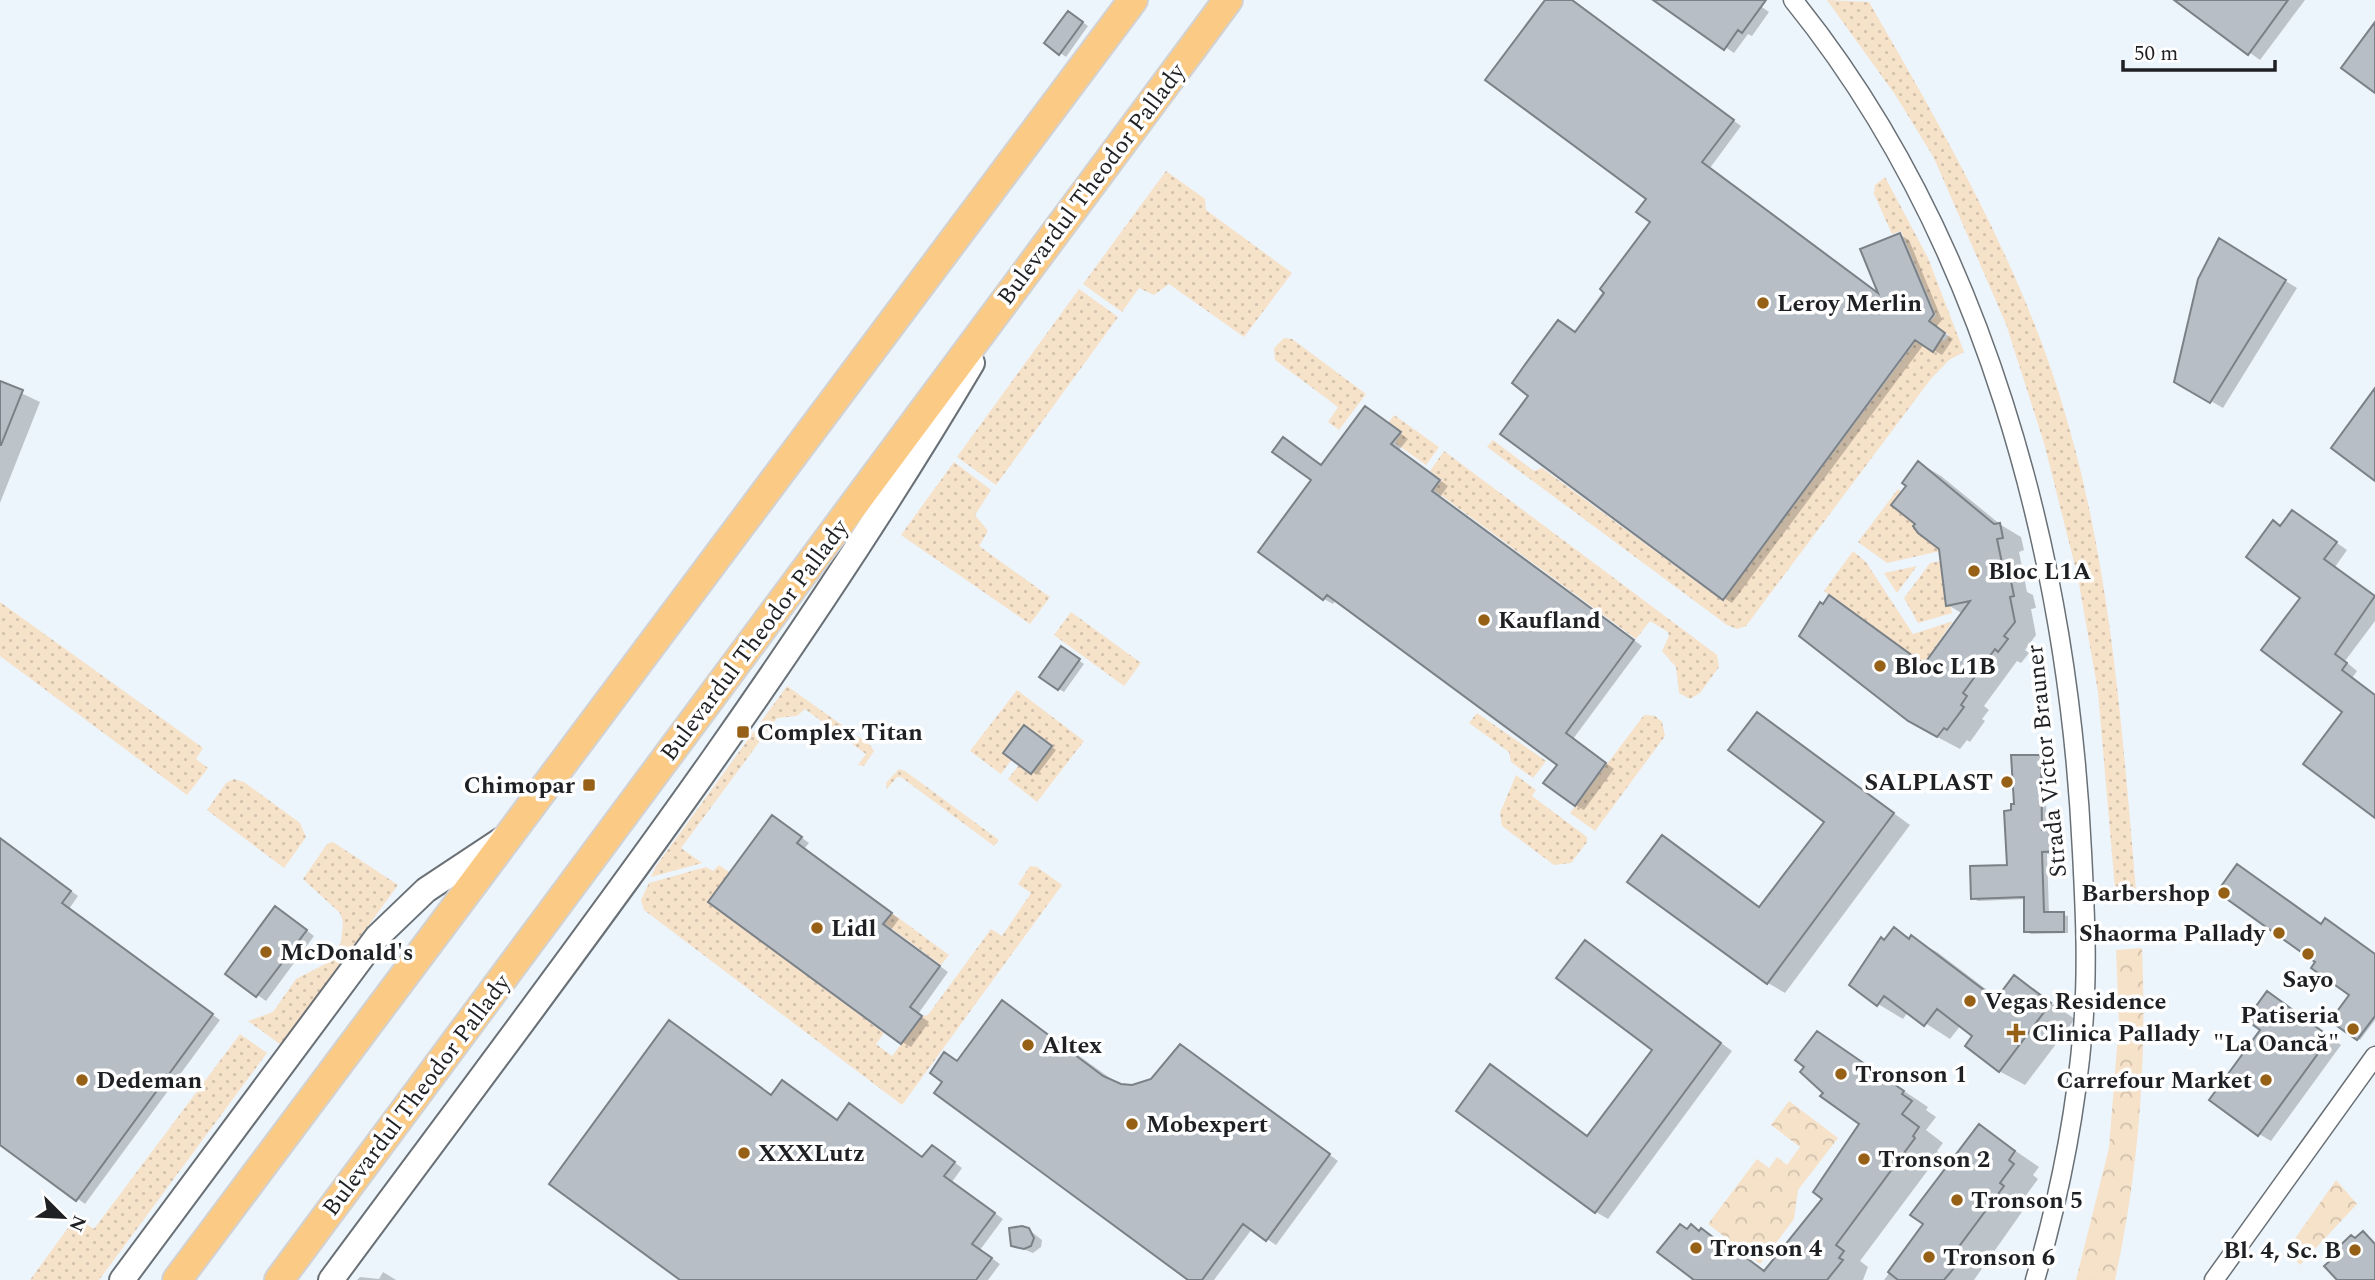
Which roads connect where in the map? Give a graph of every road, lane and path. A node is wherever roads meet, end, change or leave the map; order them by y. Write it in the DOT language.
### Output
graph roads {
  1 [pos="1133,0"];
  2 [pos="1228,0"];
  3 [pos="1793,0"];
  4 [pos="1007,297"];
  5 [pos="507,836"];
  6 [pos="2375,1056"];
  7 [pos="122,1280"];
  8 [pos="177,1280"];
  9 [pos="279,1280"];
  10 [pos="331,1280"];
  11 [pos="2035,1280"];
  12 [pos="2214,1280"];
  1 -- 5 [label="main road"];
  2 -- 4 [label="main road, Bulevardul Theodor Pallady"];
  3 -- 11 [label="street, Strada Victor Brauner"];
  4 -- 9 [label="main road, Bulevardul Theodor Pallady"];
  4 -- 10 [label="street"];
  5 -- 7 [label="street"];
  5 -- 8 [label="main road"];
  6 -- 12 [label="street"];
}
